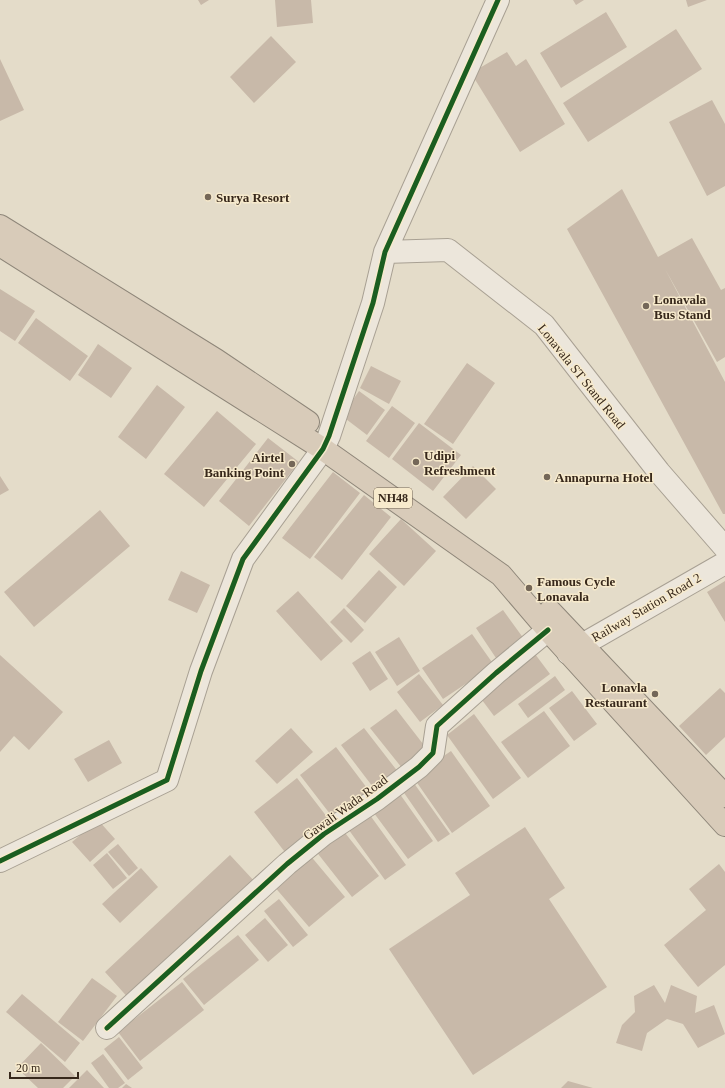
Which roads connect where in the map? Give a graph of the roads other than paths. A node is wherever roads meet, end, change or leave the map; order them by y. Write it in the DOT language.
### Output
graph roads {
  1 [pos="498,0"];
  2 [pos="0,226"];
  3 [pos="0,245"];
  4 [pos="385,252"];
  5 [pos="326,442"];
  6 [pos="725,548"];
  7 [pos="725,563"];
  8 [pos="548,630"];
  9 [pos="575,649"];
  10 [pos="725,796"];
  11 [pos="725,825"];
  12 [pos="0,861"];
  13 [pos="107,1028"];
  1 -- 4 [label="street"];
  2 -- 5 [label="highway, NH48"];
  3 -- 5 [label="highway, NH48"];
  4 -- 5 [label="street"];
  4 -- 6 [label="street, Lonavala ST Stand Road"];
  5 -- 8 [label="highway, NH48"];
  5 -- 9 [label="highway, NH48"];
  5 -- 12 [label="street"];
  7 -- 9 [label="street, Railway Station Road 2"];
  8 -- 9 [label="highway, NH48"];
  8 -- 13 [label="street, Gawali Wada Road"];
  9 -- 10 [label="highway, NH48"];
  9 -- 11 [label="highway, NH48"];
}
